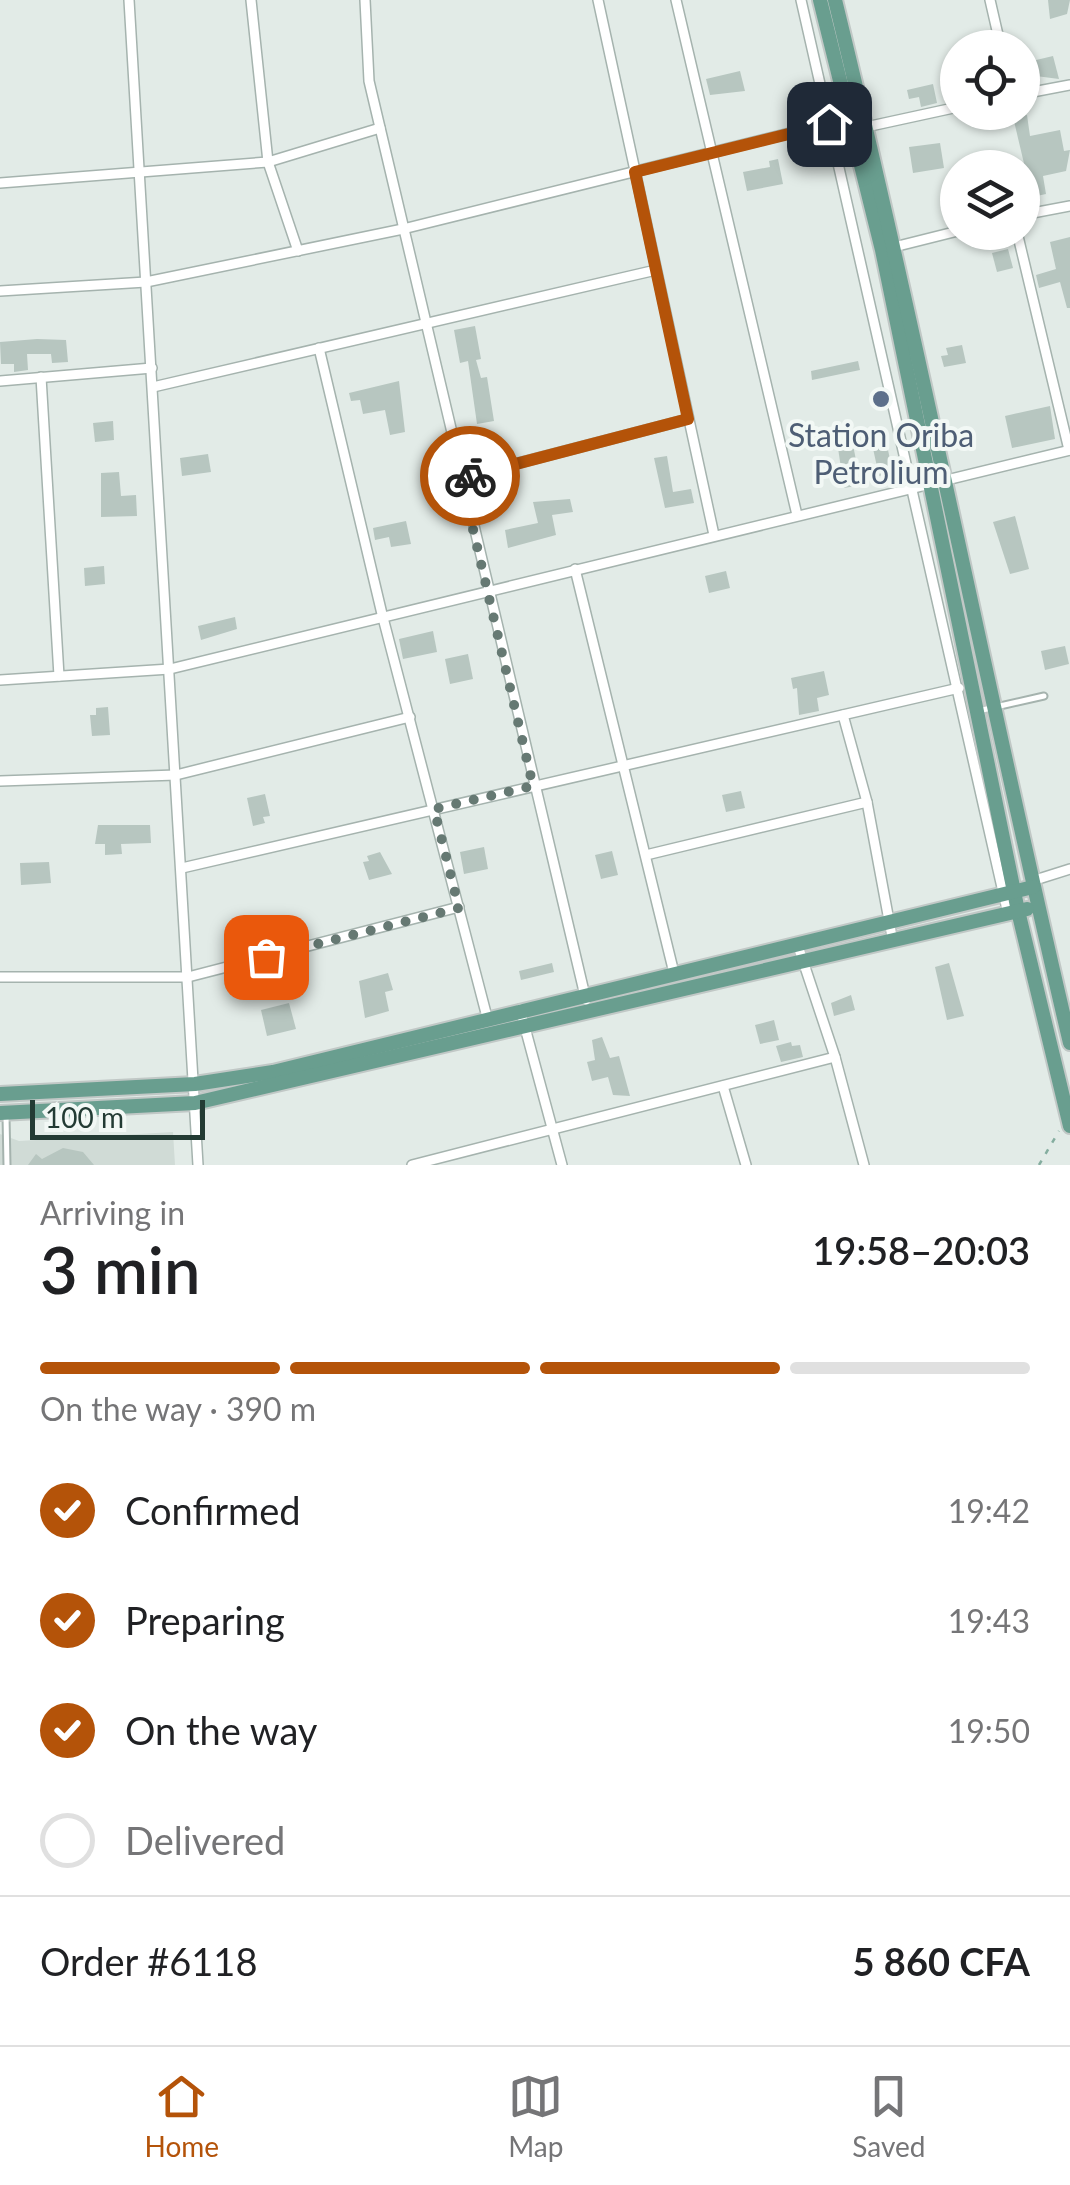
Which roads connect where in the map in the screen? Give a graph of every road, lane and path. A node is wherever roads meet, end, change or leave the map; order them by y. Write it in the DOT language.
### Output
graph roads {
  1 [pos="129,0"];
  2 [pos="251,0"];
  3 [pos="365,0"];
  4 [pos="598,0"];
  5 [pos="676,0"];
  6 [pos="801,0"];
  7 [pos="820,0"];
  8 [pos="835,0"];
  9 [pos="990,0"];
  10 [pos="996,30"];
  11 [pos="1070,86"];
  12 [pos="1040,91"];
  13 [pos="940,109"];
  14 [pos="860,120"];
  15 [pos="829,124"];
  16 [pos="380,128"];
  17 [pos="712,153"];
  18 [pos="268,162"];
  19 [pos="635,172"];
  20 [pos="140,174"];
  21 [pos="0,182"];
  22 [pos="1070,206"];
  23 [pos="1040,212"];
  24 [pos="403,229"];
  25 [pos="940,235"];
  26 [pos="889,248"];
  27 [pos="1021,250"];
  28 [pos="298,251"];
  29 [pos="656,270"];
  30 [pos="146,282"];
  31 [pos="0,291"];
  32 [pos="425,324"];
  33 [pos="319,348"];
  34 [pos="152,368"];
  35 [pos="41,377"];
  36 [pos="0,380"];
  37 [pos="153,387"];
  38 [pos="688,419"];
  39 [pos="1070,450"];
  40 [pos="461,478"];
  41 [pos="940,480"];
  42 [pos="911,487"];
  43 [pos="797,515"];
  44 [pos="714,535"];
  45 [pos="575,570"];
  46 [pos="487,591"];
  47 [pos="382,614"];
  48 [pos="170,669"];
  49 [pos="59,676"];
  50 [pos="0,680"];
  51 [pos="959,688"];
  52 [pos="1044,696"];
  53 [pos="993,708"];
  54 [pos="975,712"];
  55 [pos="844,714"];
  56 [pos="410,718"];
  57 [pos="624,766"];
  58 [pos="176,776"];
  59 [pos="0,782"];
  60 [pos="533,786"];
  61 [pos="867,802"];
  62 [pos="434,809"];
  63 [pos="646,855"];
  64 [pos="182,868"];
  65 [pos="1070,869"];
  66 [pos="1033,884"];
  67 [pos="1009,893"];
  68 [pos="1038,906"];
  69 [pos="459,908"];
  70 [pos="1013,912"];
  71 [pos="889,922"];
  72 [pos="893,942"];
  73 [pos="797,943"];
  74 [pos="804,962"];
  75 [pos="674,972"];
  76 [pos="0,977"];
  77 [pos="188,977"];
  78 [pos="584,994"];
  79 [pos="520,1009"];
  80 [pos="589,1012"];
  81 [pos="487,1017"];
  82 [pos="525,1028"];
  83 [pos="1070,1043"];
  84 [pos="835,1057"];
  85 [pos="194,1084"];
  86 [pos="724,1086"];
  87 [pos="0,1094"];
  88 [pos="194,1103"];
  89 [pos="3,1113"];
  90 [pos="1069,1120"];
  91 [pos="553,1129"];
  92 [pos="7,1165"];
  93 [pos="198,1165"];
  94 [pos="412,1165"];
  95 [pos="562,1165"];
  96 [pos="746,1165"];
  97 [pos="864,1165"];
  98 [pos="1038,1165"];
  1 -- 20 [label="street"];
  2 -- 18 [label="street"];
  3 -- 16 [label="street"];
  4 -- 19 [label="street"];
  5 -- 17 [label="street"];
  6 -- 15 [label="street"];
  7 -- 14 [label="main road"];
  8 -- 14 [label="main road"];
  9 -- 10 [label="street"];
  11 -- 12 [label="street"];
  13 -- 14 [label="street"];
  14 -- 15 [label="street"];
  14 -- 26 [label="main road"];
  15 -- 17 [label="street"];
  15 -- 42 [label="street"];
  16 -- 18 [label="street"];
  16 -- 24 [label="street"];
  17 -- 19 [label="street"];
  17 -- 43 [label="street"];
  18 -- 20 [label="street"];
  18 -- 28 [label="street"];
  19 -- 24 [label="street"];
  19 -- 29 [label="street"];
  20 -- 21 [label="street"];
  20 -- 30 [label="street"];
  22 -- 23 [label="street"];
  24 -- 28 [label="street"];
  24 -- 32 [label="street"];
  25 -- 26 [label="street"];
  26 -- 41 [label="main road"];
  27 -- 39 [label="street"];
  28 -- 30 [label="street"];
  29 -- 32 [label="street"];
  29 -- 38 [label="street"];
  30 -- 31 [label="street"];
  30 -- 34 [label="street"];
  32 -- 33 [label="street"];
  32 -- 40 [label="street"];
  33 -- 37 [label="street"];
  33 -- 47 [label="street"];
  34 -- 35 [label="street"];
  34 -- 37 [label="street"];
  35 -- 36 [label="street"];
  35 -- 49 [label="street"];
  37 -- 48 [label="street"];
  38 -- 40 [label="street"];
  38 -- 44 [label="street"];
  39 -- 41 [label="street"];
  40 -- 46 [label="street"];
  41 -- 42 [label="street"];
  41 -- 53 [label="main road"];
  41 -- 54 [label="main road"];
  42 -- 43 [label="street"];
  42 -- 51 [label="street"];
  43 -- 44 [label="street"];
  44 -- 45 [label="street"];
  45 -- 46 [label="street"];
  45 -- 57 [label="street"];
  46 -- 47 [label="street"];
  46 -- 60 [label="street"];
  47 -- 48 [label="street"];
  47 -- 56 [label="street"];
  48 -- 49 [label="street"];
  48 -- 58 [label="street"];
  49 -- 50 [label="street"];
  51 -- 55 [label="street"];
  51 -- 67 [label="street"];
  52 -- 53 [label="lane"];
  53 -- 54 [label="lane"];
  53 -- 66 [label="main road"];
  54 -- 67 [label="main road"];
  55 -- 57 [label="street"];
  55 -- 61 [label="street"];
  56 -- 58 [label="street"];
  56 -- 62 [label="street"];
  57 -- 60 [label="street"];
  57 -- 63 [label="street"];
  58 -- 59 [label="street"];
  58 -- 64 [label="street"];
  60 -- 62 [label="street"];
  60 -- 78 [label="street"];
  61 -- 63 [label="street"];
  61 -- 71 [label="street"];
  62 -- 64 [label="street"];
  62 -- 69 [label="street"];
  63 -- 75 [label="street"];
  64 -- 77 [label="street"];
  65 -- 66 [label="street"];
  66 -- 67 [label="main road"];
  66 -- 68 [label="main road"];
  67 -- 70 [label="main road"];
  67 -- 71 [label="main road"];
  68 -- 70 [label="main road"];
  68 -- 83 [label="main road"];
  69 -- 77 [label="street"];
  69 -- 81 [label="street"];
  70 -- 72 [label="main road"];
  70 -- 90 [label="main road"];
  71 -- 72 [label="street"];
  71 -- 73 [label="main road"];
  72 -- 74 [label="main road"];
  73 -- 74 [label="street"];
  73 -- 75 [label="main road"];
  74 -- 80 [label="main road"];
  74 -- 84 [label="street"];
  75 -- 78 [label="main road"];
  76 -- 77 [label="street"];
  77 -- 85 [label="street"];
  78 -- 79 [label="main road"];
  78 -- 80 [label="street"];
  79 -- 81 [label="main road"];
  79 -- 82 [label="street"];
  80 -- 82 [label="main road"];
  81 -- 85 [label="main road"];
  82 -- 88 [label="main road"];
  82 -- 91 [label="street"];
  84 -- 86 [label="street"];
  84 -- 97 [label="street"];
  85 -- 87 [label="main road"];
  85 -- 88 [label="street"];
  86 -- 91 [label="street"];
  86 -- 96 [label="street"];
  88 -- 89 [label="main road"];
  88 -- 93 [label="street"];
  89 -- 92 [label="lane"];
  90 -- 98 [label="path"];
  91 -- 94 [label="street"];
  91 -- 95 [label="street"];
}
